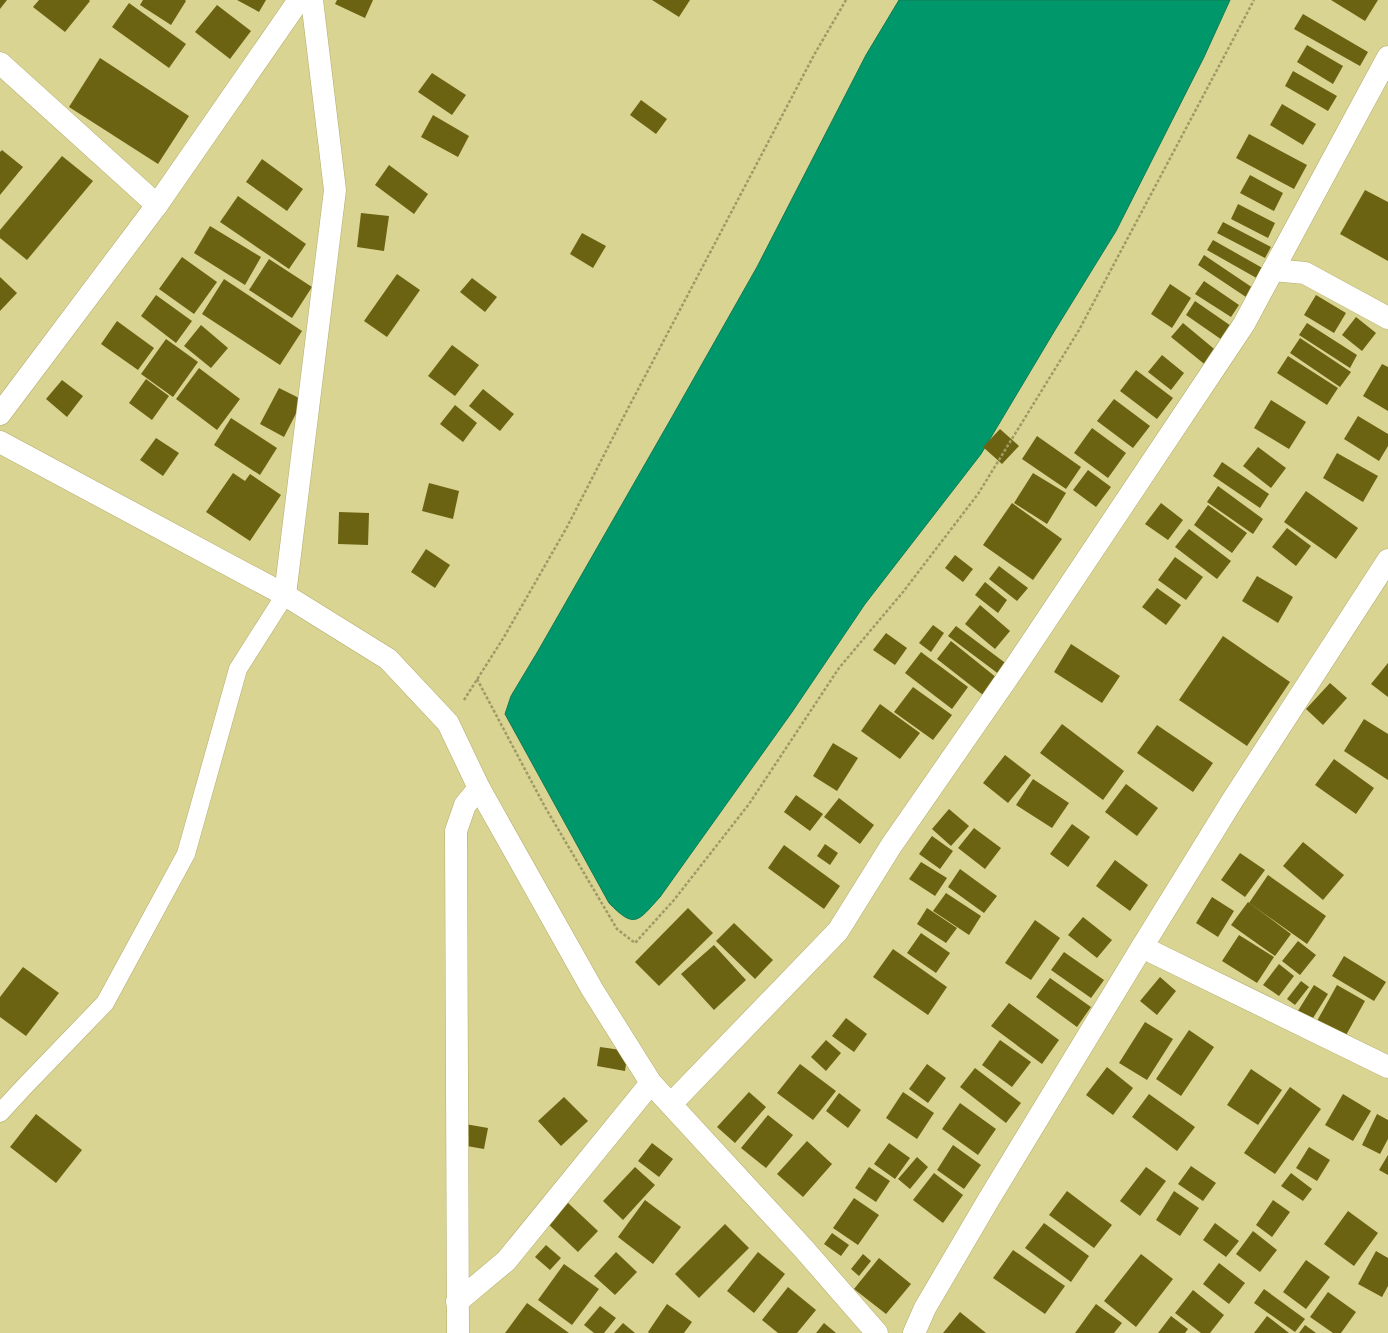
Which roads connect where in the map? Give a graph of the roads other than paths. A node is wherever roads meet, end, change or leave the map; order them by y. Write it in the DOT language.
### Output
graph roads {
  1 [pos="299,0"];
  2 [pos="312,0"];
  3 [pos="1388,57"];
  4 [pos="0,63"];
  5 [pos="157,205"];
  6 [pos="1272,270"];
  7 [pos="1388,318"];
  8 [pos="0,414"];
  9 [pos="0,442"];
  10 [pos="1388,560"];
  11 [pos="285,595"];
  12 [pos="479,788"];
  13 [pos="1142,947"];
  14 [pos="1388,1067"];
  15 [pos="651,1083"];
  16 [pos="671,1104"];
  17 [pos="0,1113"];
  18 [pos="457,1302"];
  19 [pos="458,1333"];
  20 [pos="877,1333"];
  21 [pos="914,1333"];
  1 -- 5 [label="street"];
  2 -- 11 [label="street"];
  3 -- 6 [label="street"];
  4 -- 5 [label="street"];
  5 -- 8 [label="street"];
  6 -- 7 [label="street"];
  6 -- 16 [label="street"];
  9 -- 11 [label="street"];
  10 -- 13 [label="street"];
  11 -- 12 [label="street"];
  11 -- 17 [label="lane"];
  12 -- 15 [label="street"];
  12 -- 18 [label="street"];
  13 -- 14 [label="street"];
  13 -- 21 [label="street"];
  15 -- 16 [label="street"];
  15 -- 18 [label="street"];
  16 -- 20 [label="street"];
  18 -- 19 [label="street"];
}
